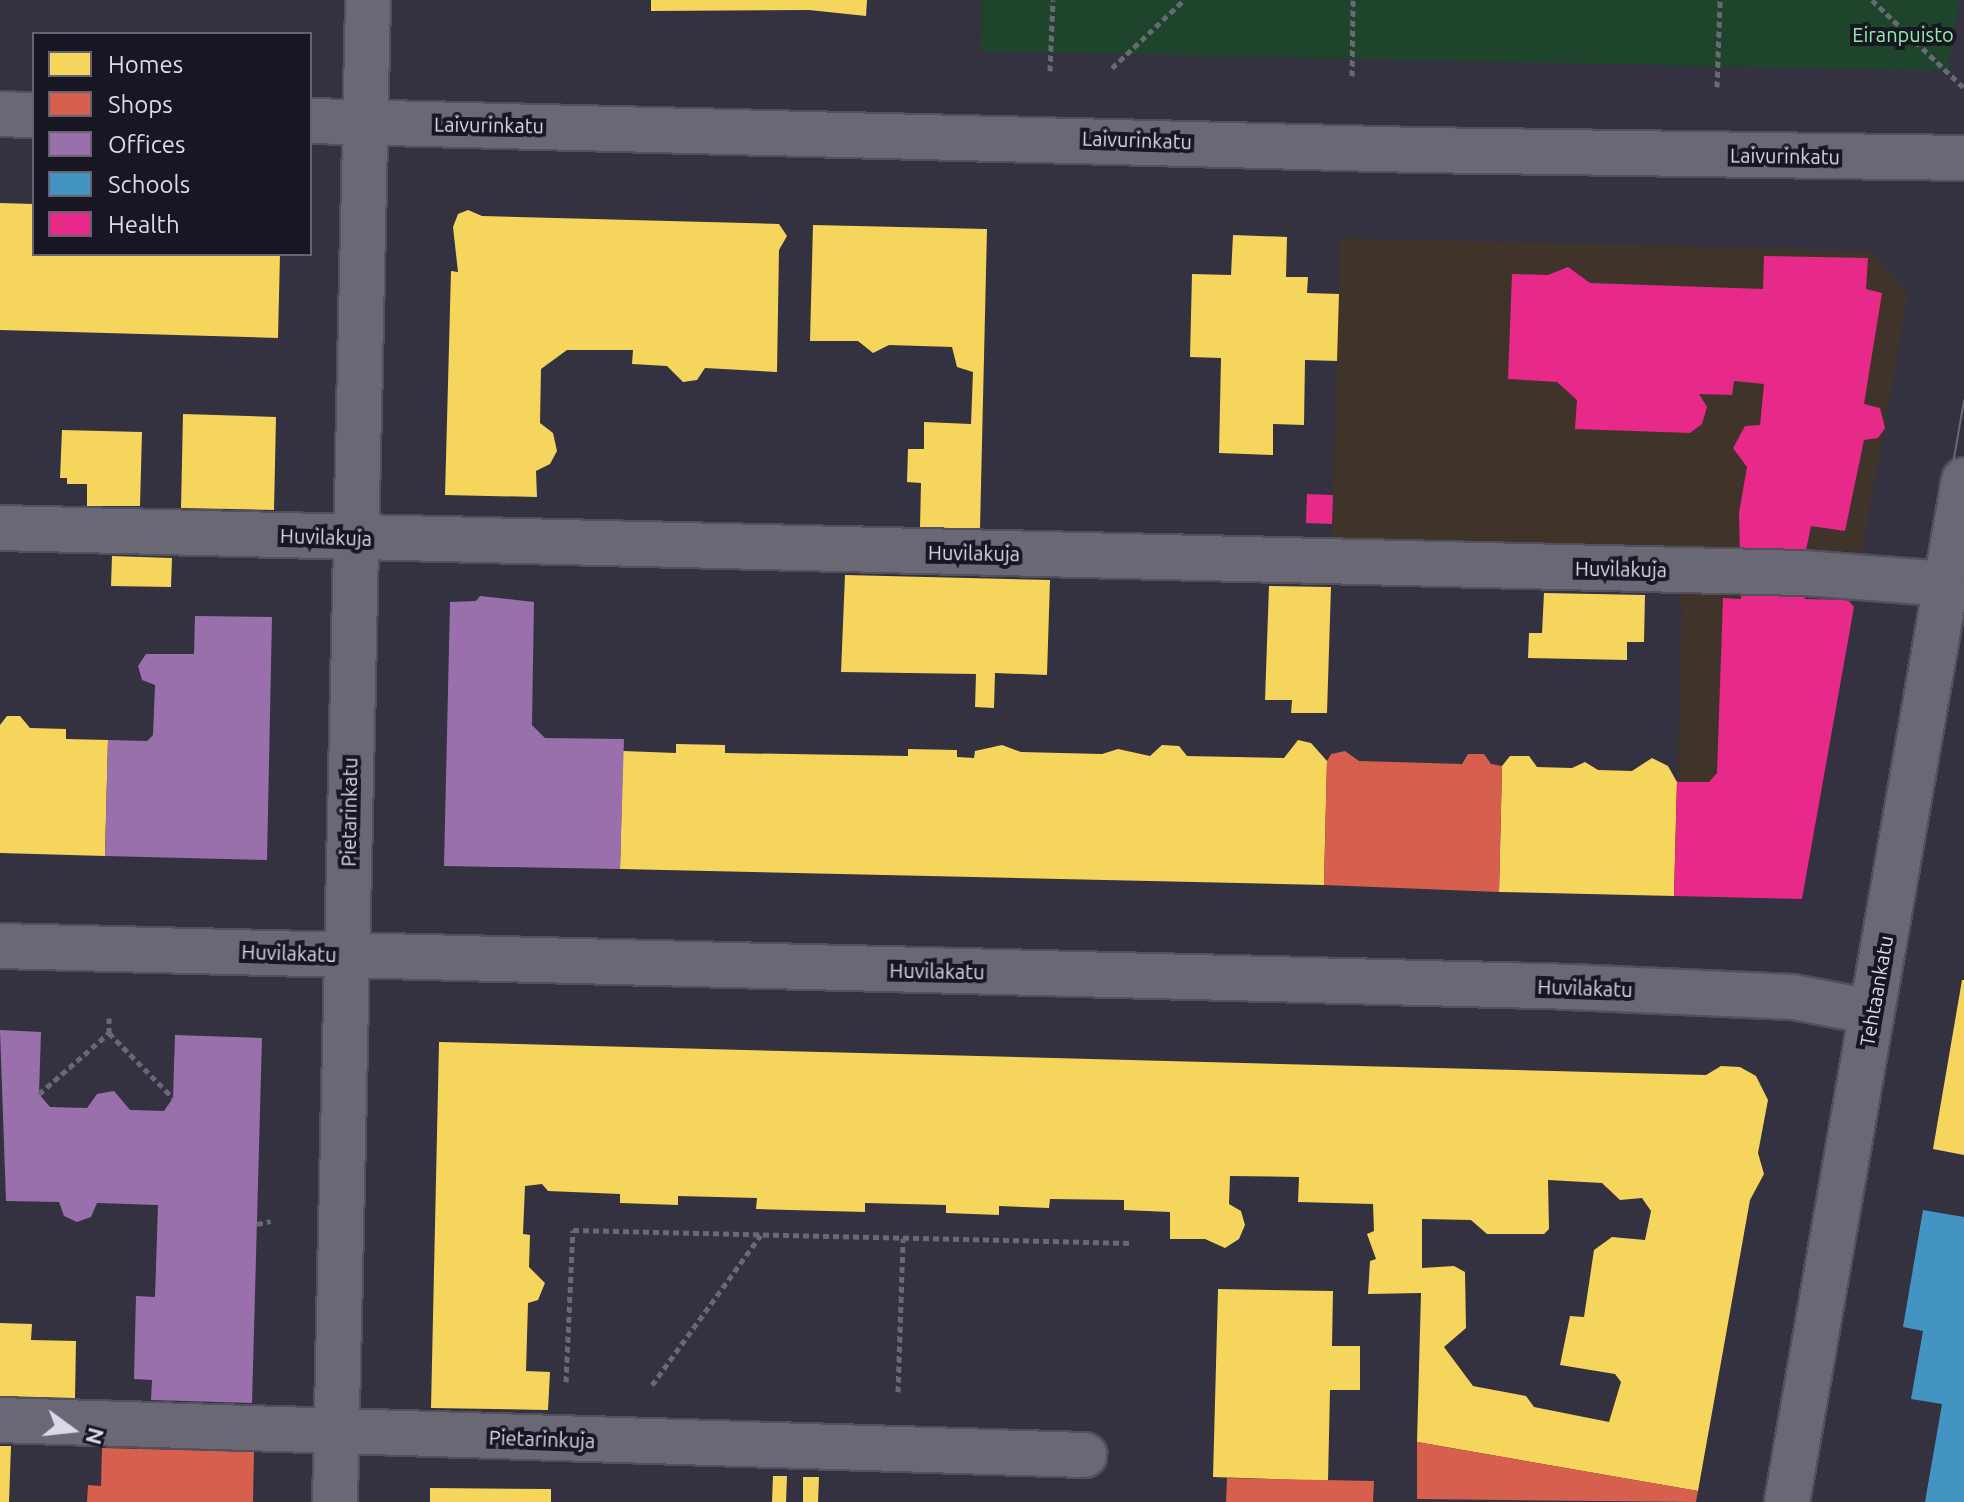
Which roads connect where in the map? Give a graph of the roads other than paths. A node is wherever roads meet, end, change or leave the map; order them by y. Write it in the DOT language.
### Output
graph roads {
  1 [pos="368,0"];
  2 [pos="312,121"];
  3 [pos="364,122"];
  4 [pos="1964,158"];
  5 [pos="1964,480"];
  6 [pos="0,528"];
  7 [pos="354,539"];
  8 [pos="1947,584"];
  9 [pos="0,946"];
  10 [pos="345,955"];
  11 [pos="1872,1012"];
  12 [pos="0,1420"];
  13 [pos="336,1430"];
  14 [pos="1084,1455"];
  15 [pos="335,1502"];
  16 [pos="1787,1502"];
  1 -- 3 [label="street, Pietarinkatu"];
  2 -- 3 [label="street, Laivurinkatu"];
  3 -- 4 [label="street, Laivurinkatu"];
  3 -- 7 [label="street, Pietarinkatu"];
  5 -- 8 [label="street, Tehtaankatu"];
  6 -- 7 [label="street, Huvilakuja"];
  7 -- 8 [label="street, Huvilakuja"];
  7 -- 10 [label="street, Pietarinkatu"];
  8 -- 11 [label="street, Tehtaankatu"];
  9 -- 10 [label="street, Huvilakatu"];
  10 -- 11 [label="street, Huvilakatu"];
  10 -- 13 [label="street, Pietarinkatu"];
  11 -- 16 [label="street, Tehtaankatu"];
  12 -- 13 [label="street, Pietarinkuja"];
  13 -- 14 [label="street, Pietarinkuja"];
  13 -- 15 [label="street, Pietarinkatu"];
}
